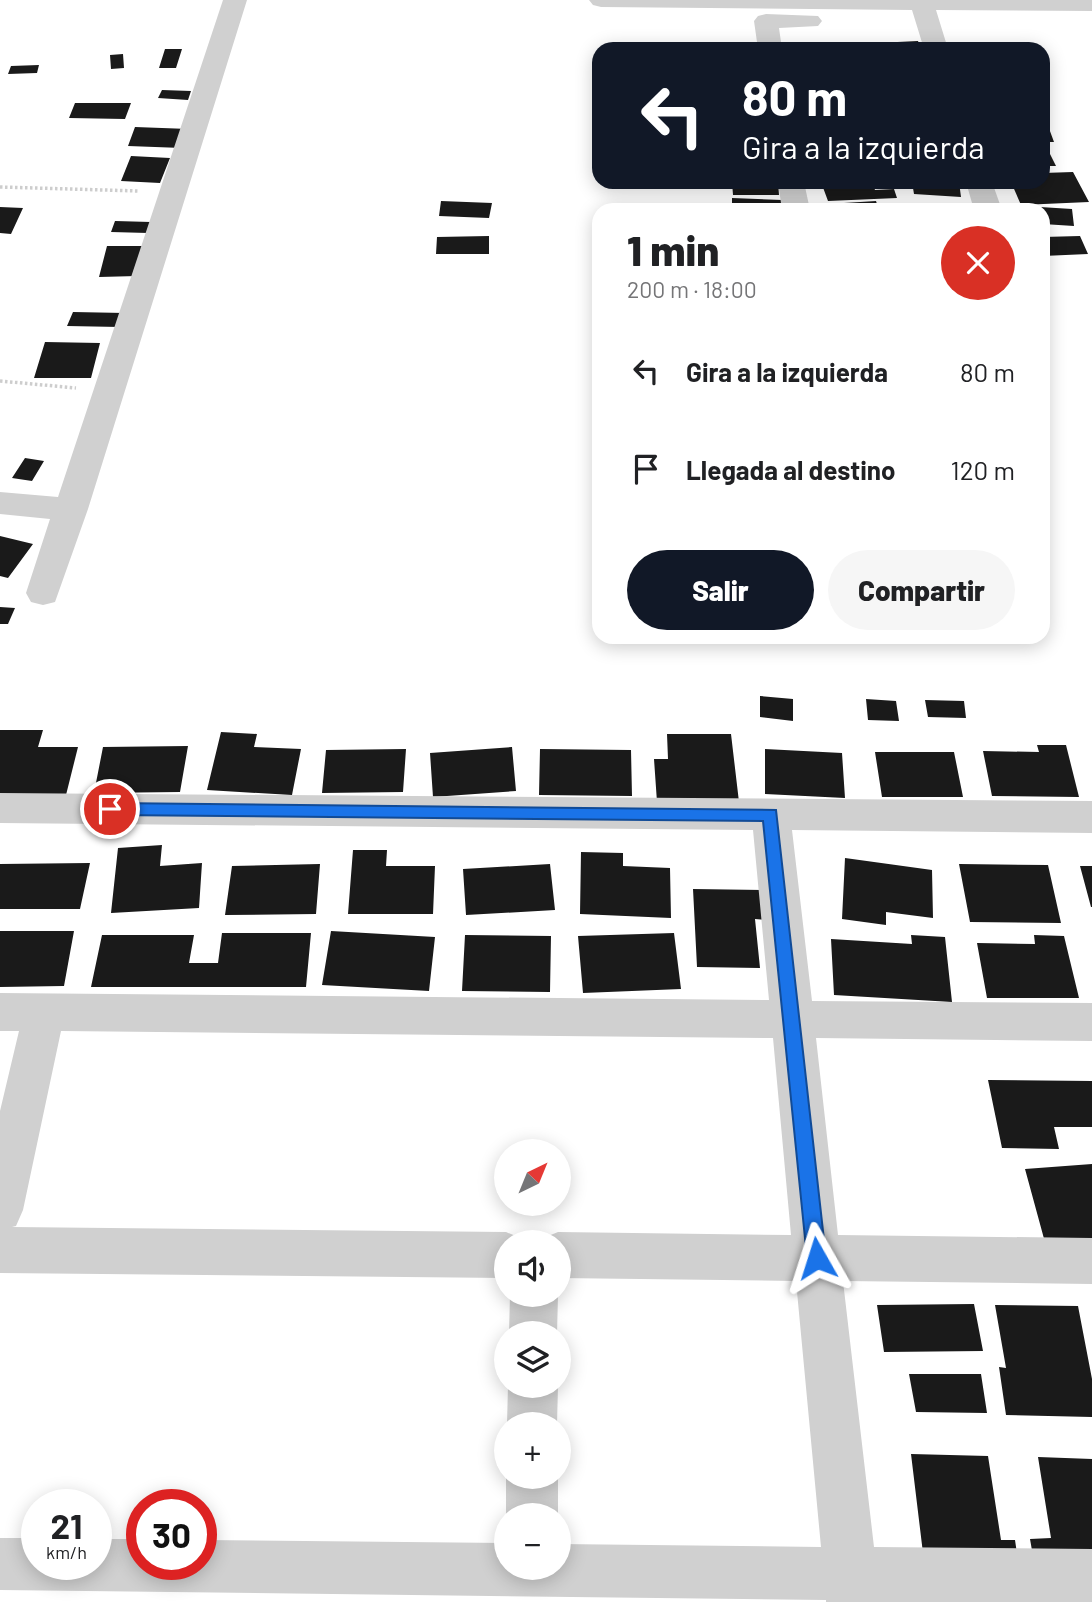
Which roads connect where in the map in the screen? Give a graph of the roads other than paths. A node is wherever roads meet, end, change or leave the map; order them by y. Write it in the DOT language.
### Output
graph roads {
  1 [pos="235,0"];
  2 [pos="601,0"];
  3 [pos="683,0"];
  4 [pos="835,1"];
  5 [pos="989,1"];
  6 [pos="1092,4"];
  7 [pos="925,12"];
  8 [pos="769,42"];
  9 [pos="934,42"];
  10 [pos="0,503"];
  11 [pos="71,509"];
  12 [pos="43,593"];
  13 [pos="0,808"];
  14 [pos="771,814"];
  15 [pos="1092,817"];
  16 [pos="0,1012"];
  17 [pos="44,1013"];
  18 [pos="792,1019"];
  19 [pos="1092,1022"];
  20 [pos="0,1210"];
  21 [pos="0,1250"];
  22 [pos="494,1255"];
  23 [pos="571,1255"];
  24 [pos="817,1258"];
  25 [pos="1092,1261"];
  26 [pos="0,1564"];
  27 [pos="494,1569"];
  28 [pos="571,1571"];
  29 [pos="1092,1576"];
  30 [pos="852,1588"];
  1 -- 11 [label="street"];
  2 -- 3 [label="street"];
  3 -- 4 [label="street"];
  4 -- 7 [label="street"];
  5 -- 6 [label="street"];
  5 -- 7 [label="street"];
  7 -- 8 [label="street"];
  7 -- 9 [label="street"];
  10 -- 11 [label="street"];
  11 -- 12 [label="street"];
  13 -- 14 [label="street"];
  14 -- 15 [label="street"];
  14 -- 18 [label="street"];
  16 -- 17 [label="street"];
  17 -- 18 [label="street"];
  17 -- 20 [label="street"];
  18 -- 19 [label="street"];
  18 -- 24 [label="street"];
  21 -- 22 [label="street"];
  23 -- 24 [label="street"];
  24 -- 25 [label="street"];
  24 -- 30 [label="street"];
  26 -- 27 [label="street"];
  28 -- 30 [label="street"];
  29 -- 30 [label="street"];
}
